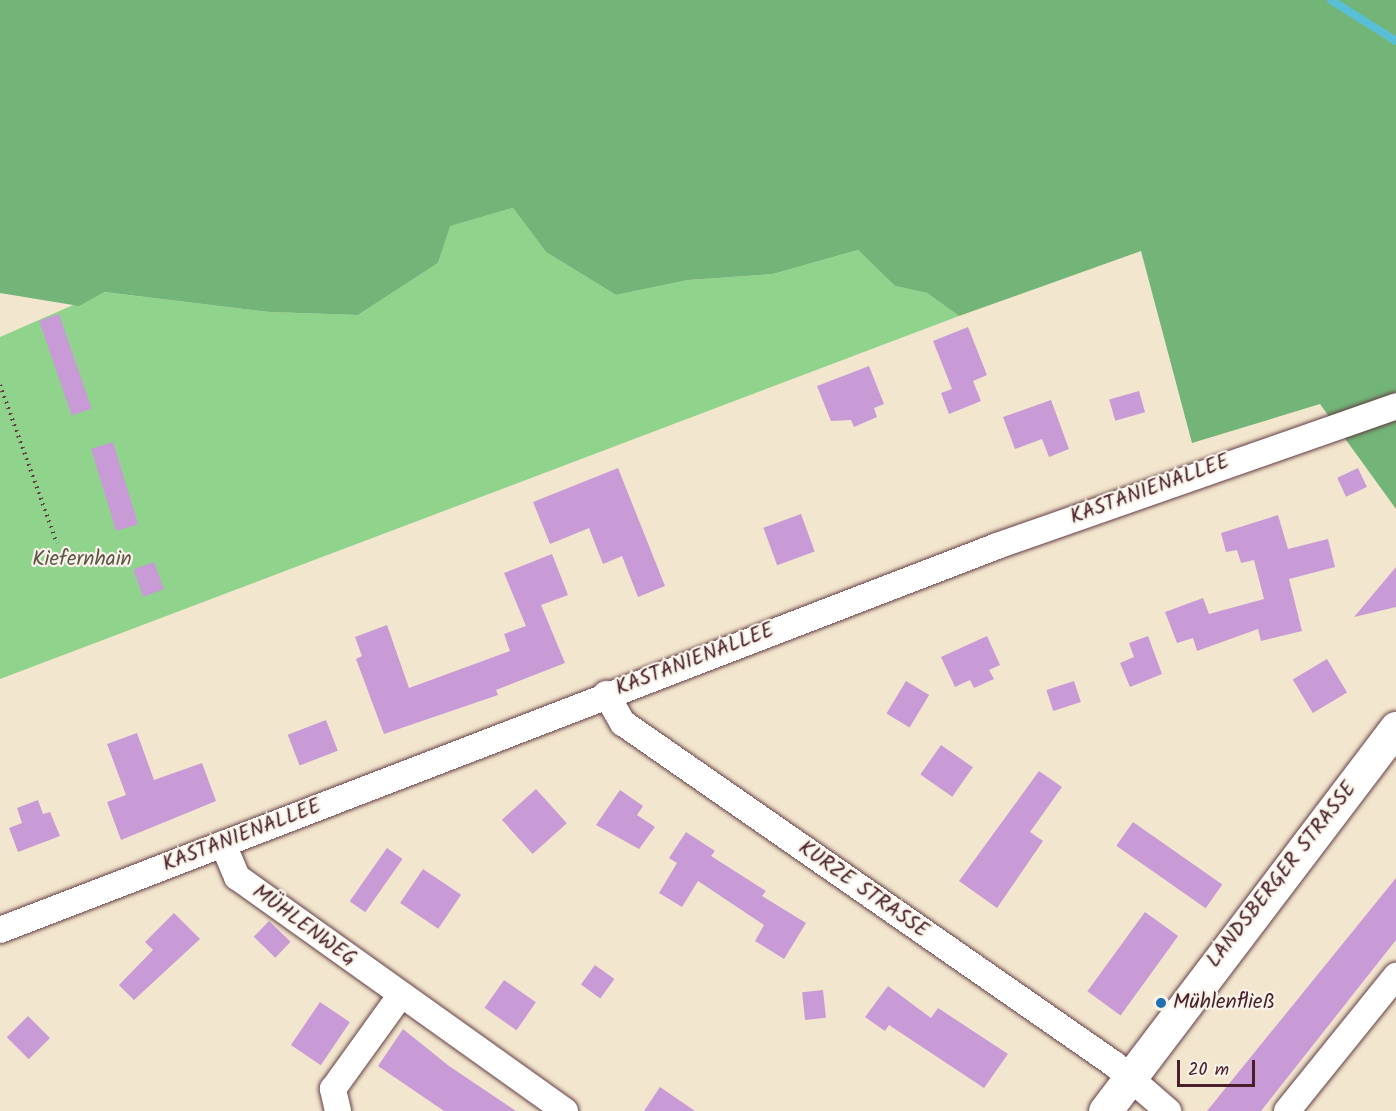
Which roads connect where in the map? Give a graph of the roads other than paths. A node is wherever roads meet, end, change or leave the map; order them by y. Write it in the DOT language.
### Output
graph roads {
  1 [pos="1396,406"];
  2 [pos="606,694"];
  3 [pos="1396,728"];
  4 [pos="223,844"];
  5 [pos="0,930"];
  6 [pos="1396,976"];
  7 [pos="400,996"];
  8 [pos="1131,1077"];
  9 [pos="338,1111"];
  10 [pos="565,1111"];
  11 [pos="1106,1111"];
  12 [pos="1168,1111"];
  13 [pos="1287,1111"];
  1 -- 2 [label="street, KASTANIENALLEE"];
  2 -- 4 [label="street, KASTANIENALLEE"];
  2 -- 8 [label="street, KURZE STRASSE"];
  3 -- 8 [label="main road, LANDSBERGER STRASSE"];
  4 -- 5 [label="street, KASTANIENALLEE"];
  4 -- 7 [label="street, MÜHLENWEG"];
  6 -- 13 [label="street"];
  7 -- 9 [label="street"];
  7 -- 10 [label="street, MÜHLENWEG"];
  8 -- 11 [label="main road, LANDSBERGER STRASSE"];
  8 -- 12 [label="street, KURZE STRASSE"];
}
